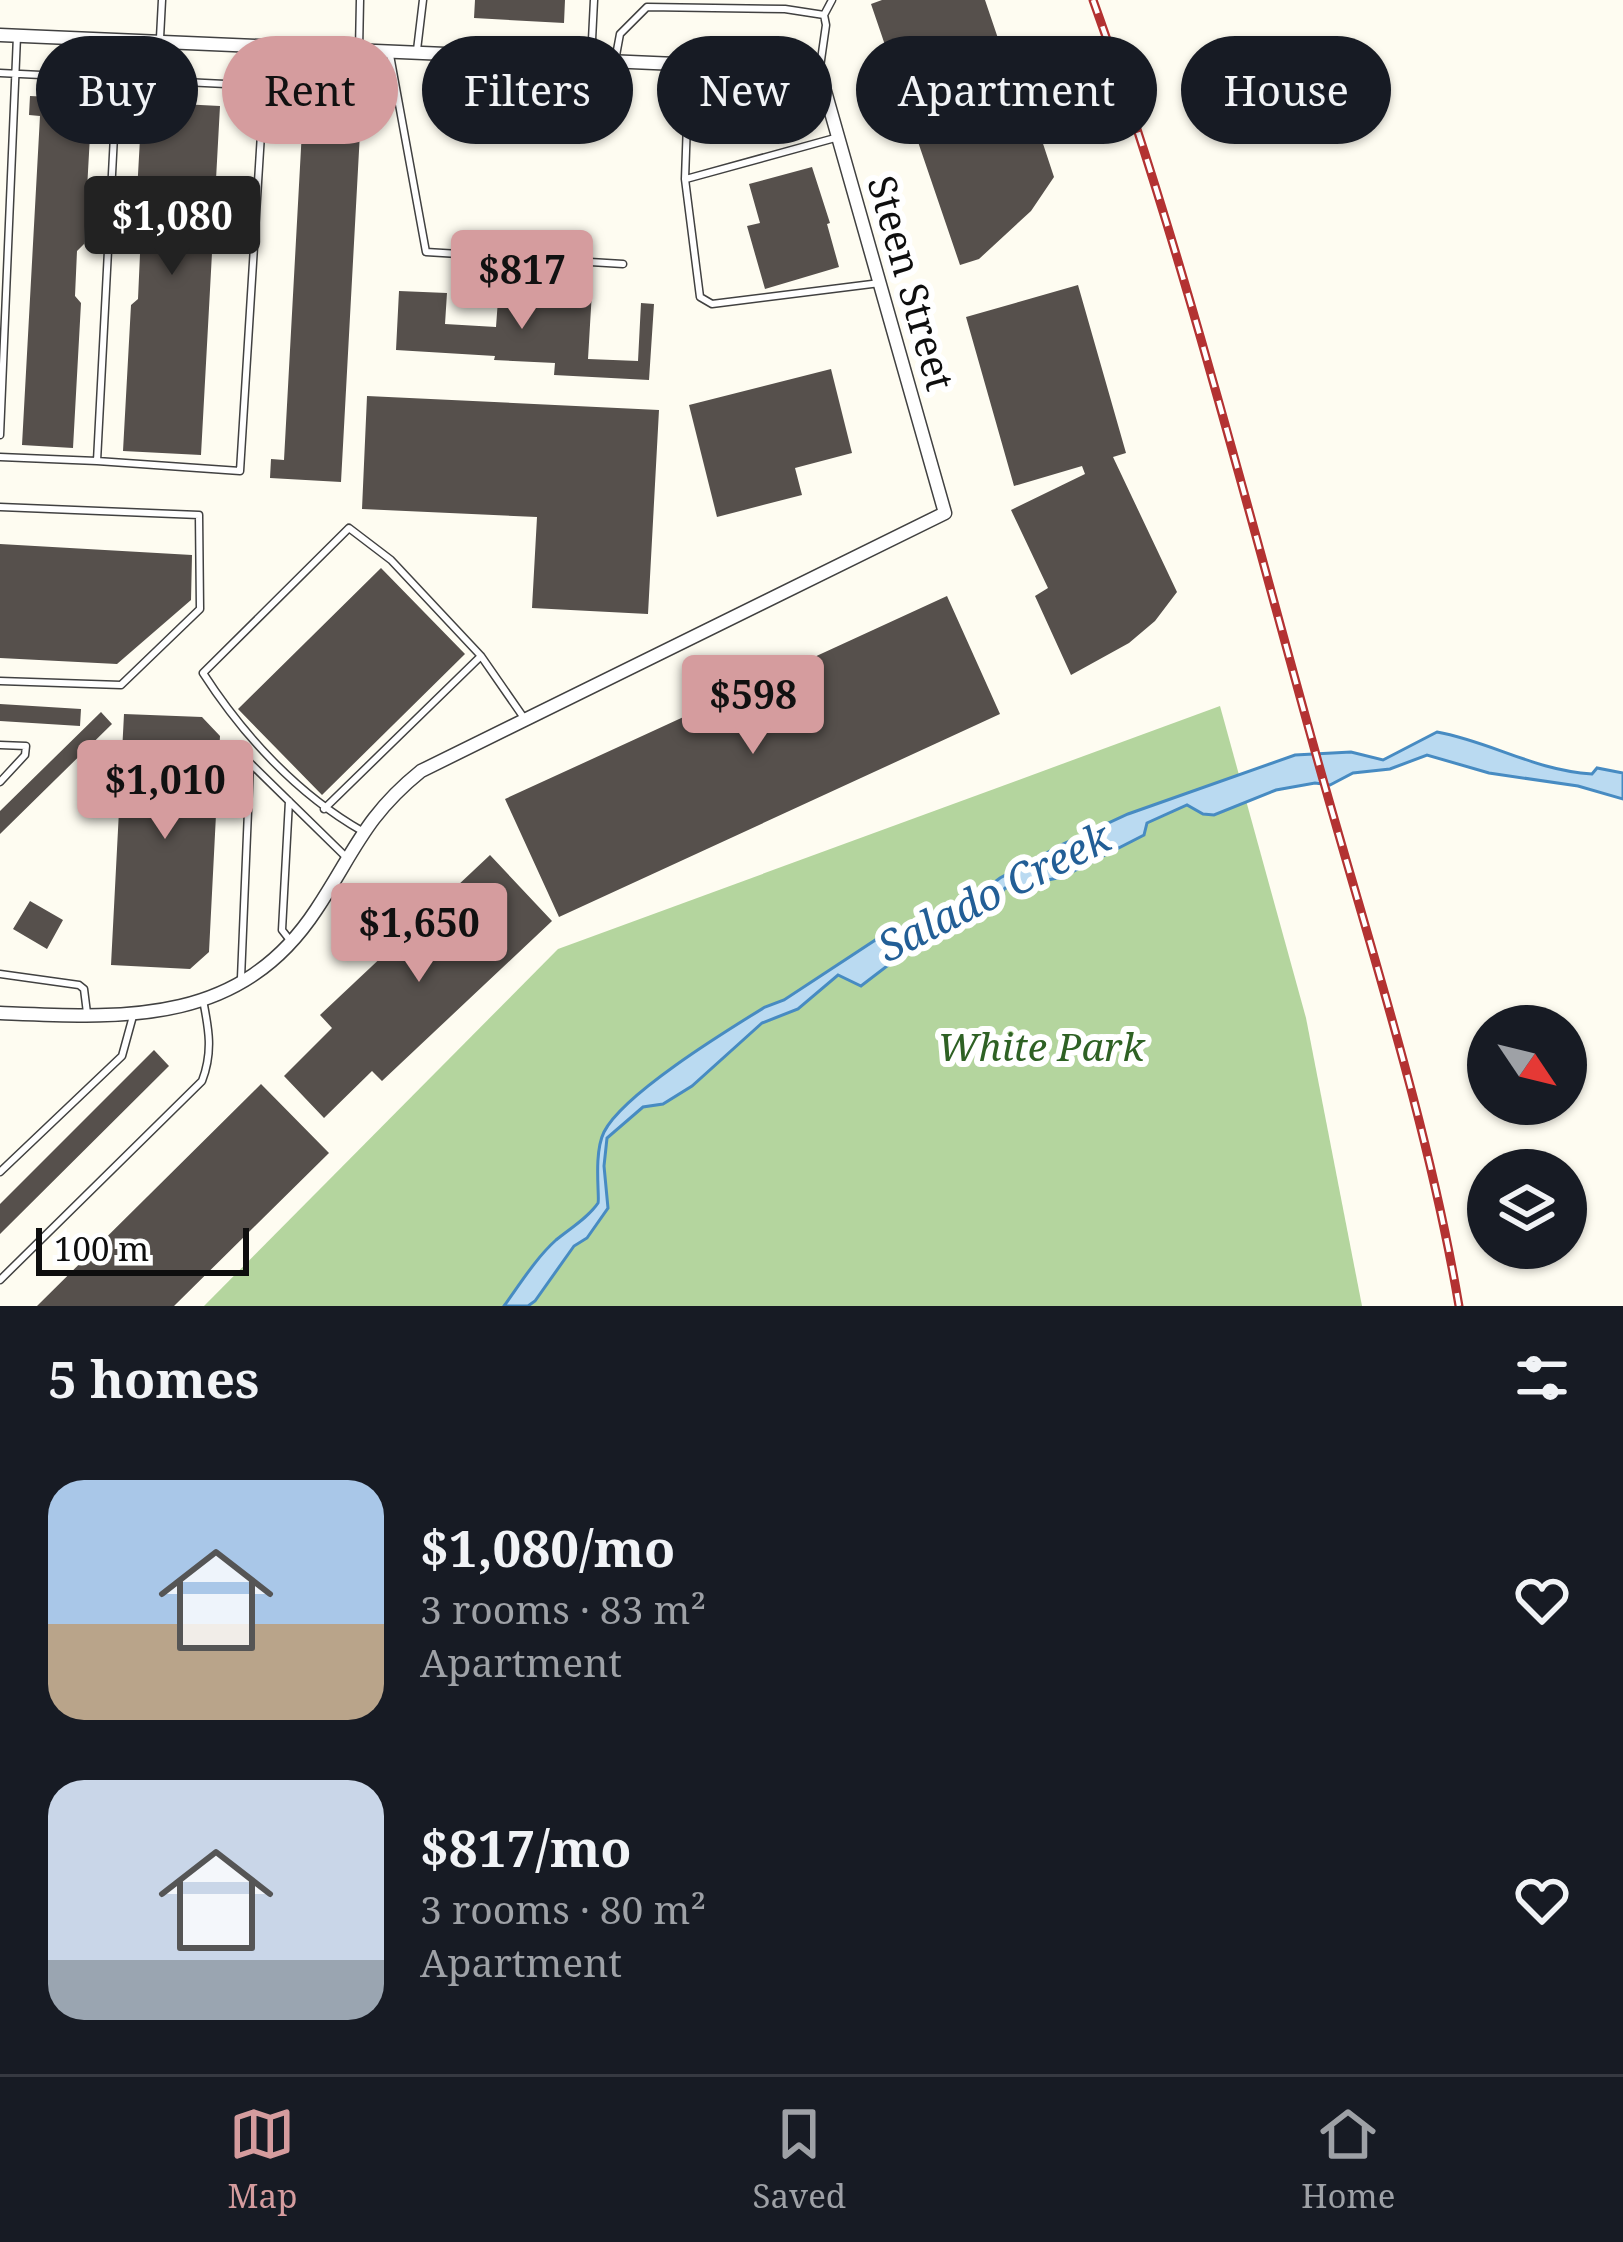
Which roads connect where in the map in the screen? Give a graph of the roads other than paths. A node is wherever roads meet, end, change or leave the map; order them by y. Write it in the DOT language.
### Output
graph roads {
  1 [pos="162,0"];
  2 [pos="360,0"];
  3 [pos="423,0"];
  4 [pos="594,0"];
  5 [pos="832,0"];
  6 [pos="824,14"];
  7 [pos="0,35"];
  8 [pos="17,36"];
  9 [pos="160,36"];
  10 [pos="359,36"];
  11 [pos="592,36"];
  12 [pos="620,36"];
  13 [pos="822,36"];
  14 [pos="36,37"];
  15 [pos="398,52"];
  16 [pos="417,53"];
  17 [pos="422,53"];
  18 [pos="0,73"];
  19 [pos="18,74"];
  20 [pos="36,75"];
  21 [pos="398,101"];
  22 [pos="832,116"];
  23 [pos="838,137"];
  24 [pos="115,144"];
  25 [pos="260,144"];
  26 [pos="686,144"];
  27 [pos="685,179"];
  28 [pos="623,264"];
  29 [pos="880,284"];
  30 [pos="0,435"];
  31 [pos="0,457"];
  32 [pos="98,461"];
  33 [pos="0,507"];
  34 [pos="481,656"];
  35 [pos="0,681"];
  36 [pos="524,718"];
  37 [pos="0,745"];
  38 [pos="0,782"];
  39 [pos="289,802"];
  40 [pos="323,809"];
  41 [pos="362,831"];
  42 [pos="346,857"];
  43 [pos="290,941"];
  44 [pos="0,974"];
  45 [pos="241,981"];
  46 [pos="202,1000"];
  47 [pos="0,1013"];
  48 [pos="133,1016"];
  49 [pos="87,1017"];
  50 [pos="0,1172"];
  51 [pos="0,1280"];
  1 -- 9 [label="lane"];
  2 -- 10 [label="lane"];
  3 -- 16 [label="lane"];
  4 -- 11 [label="lane"];
  5 -- 6 [label="lane"];
  6 -- 12 [label="lane"];
  6 -- 13 [label="lane"];
  7 -- 8 [label="street"];
  8 -- 14 [label="street"];
  8 -- 19 [label="lane"];
  15 -- 16 [label="street"];
  16 -- 17 [label="street"];
  18 -- 19 [label="lane"];
  19 -- 20 [label="lane"];
  19 -- 30 [label="lane"];
  21 -- 28 [label="lane"];
  22 -- 23 [label="street, Steen Street"];
  23 -- 27 [label="lane"];
  23 -- 29 [label="street, Steen Street"];
  24 -- 32 [label="lane"];
  25 -- 32 [label="lane"];
  26 -- 27 [label="lane"];
  27 -- 29 [label="lane"];
  29 -- 36 [label="street, Steen Street"];
  31 -- 32 [label="lane"];
  33 -- 35 [label="lane"];
  34 -- 36 [label="lane"];
  34 -- 40 [label="lane"];
  34 -- 40 [label="lane"];
  36 -- 41 [label="street"];
  37 -- 38 [label="lane"];
  39 -- 42 [label="lane"];
  39 -- 43 [label="lane"];
  39 -- 45 [label="lane"];
  40 -- 41 [label="lane"];
  41 -- 42 [label="street"];
  42 -- 43 [label="street"];
  43 -- 45 [label="street"];
  44 -- 49 [label="lane"];
  45 -- 46 [label="street"];
  46 -- 48 [label="street"];
  46 -- 51 [label="lane"];
  47 -- 49 [label="street"];
  48 -- 49 [label="street"];
  48 -- 50 [label="lane"];
}
